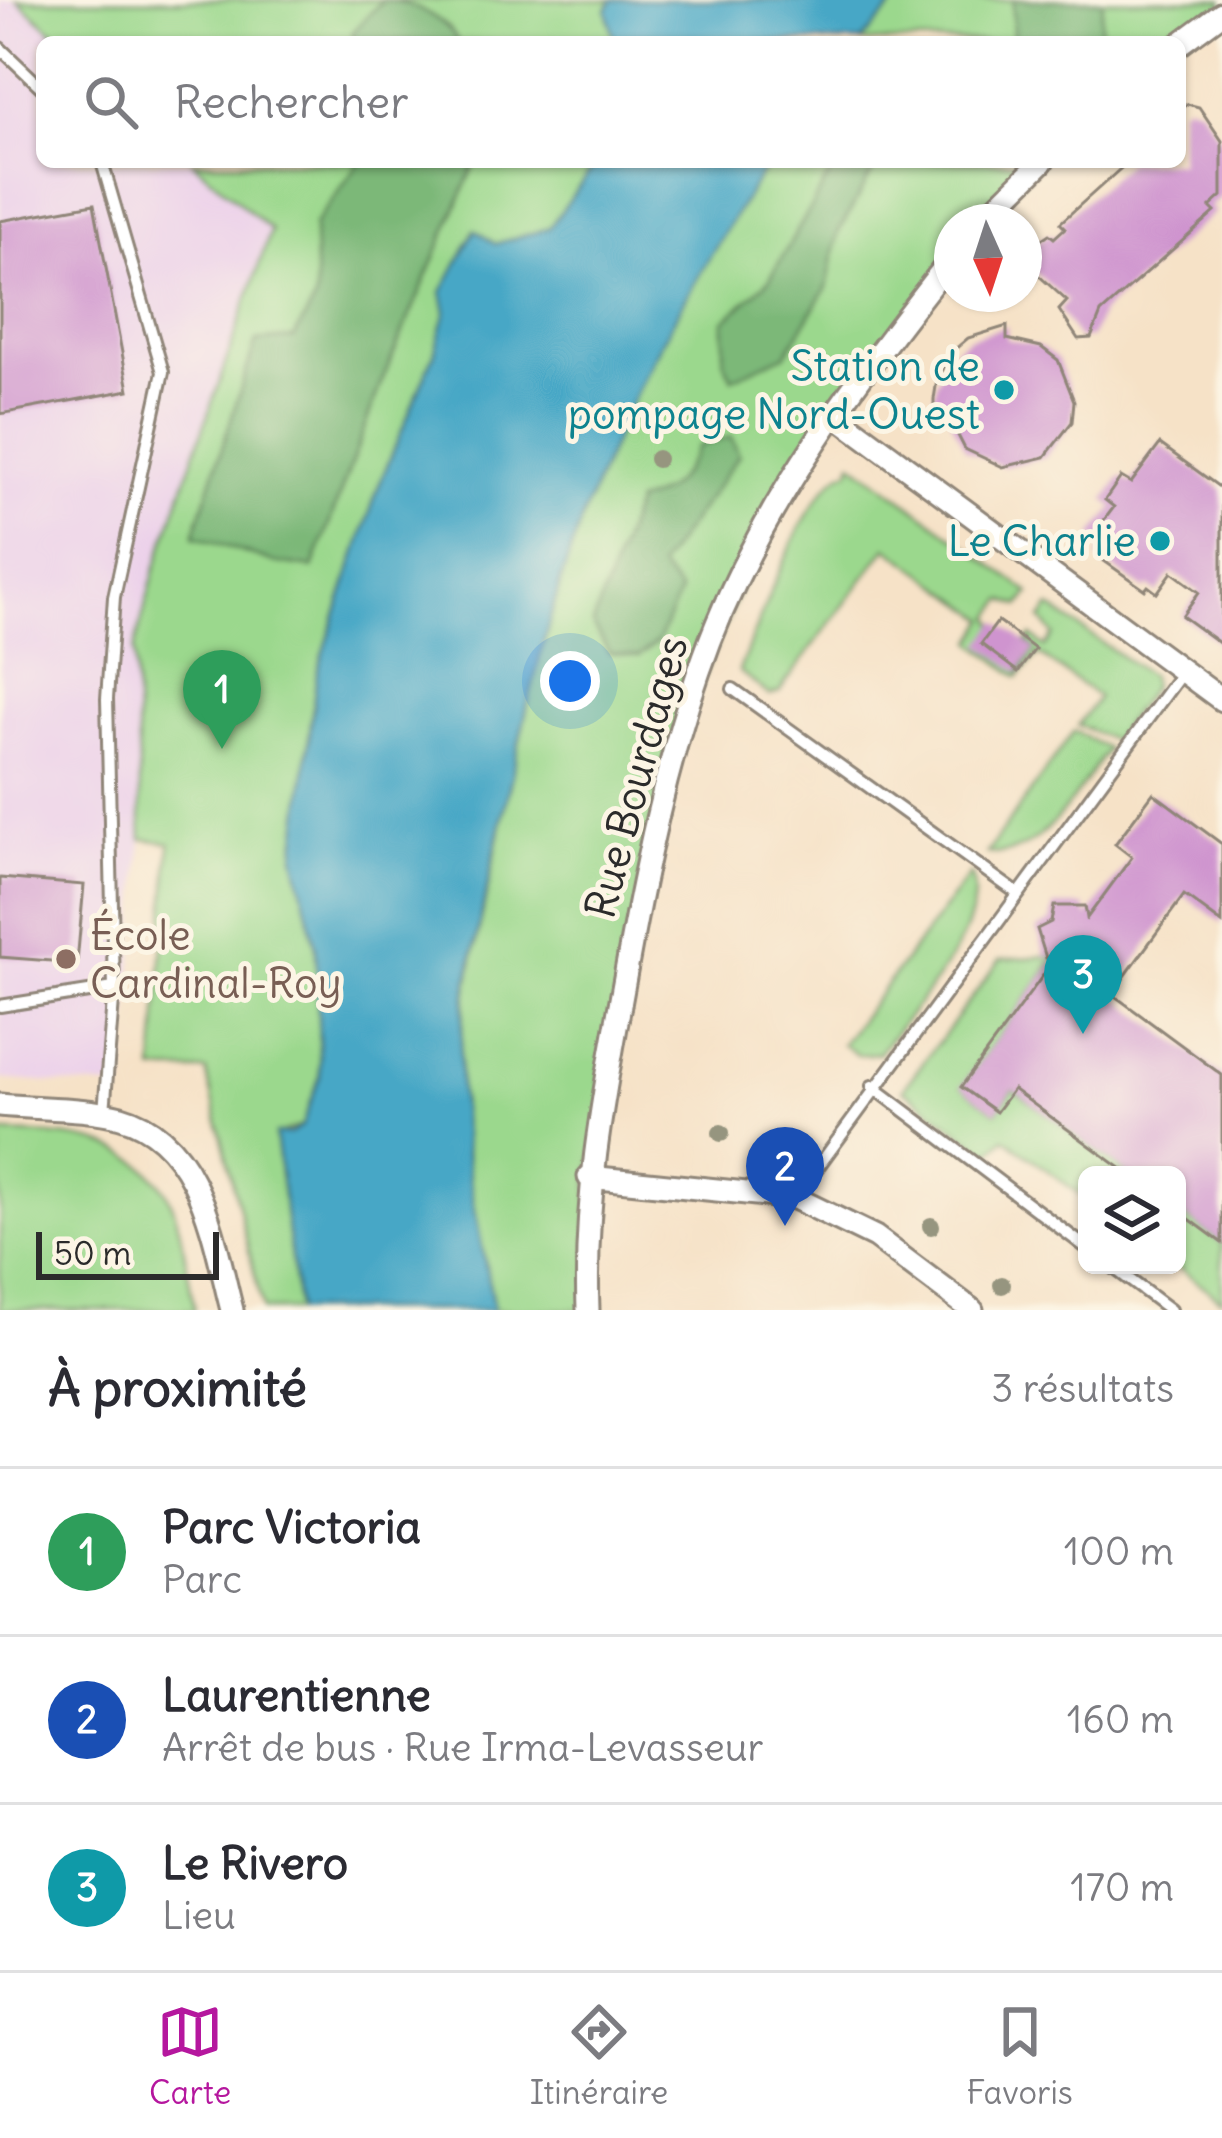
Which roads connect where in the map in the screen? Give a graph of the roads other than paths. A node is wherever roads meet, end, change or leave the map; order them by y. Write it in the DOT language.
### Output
graph roads {
  1 [pos="1222,13"];
  2 [pos="1186,40"];
  3 [pos="0,48"];
  4 [pos="36,82"];
  5 [pos="104,168"];
  6 [pos="1036,168"];
  7 [pos="999,204"];
  8 [pos="934,282"];
  9 [pos="834,414"];
  10 [pos="1184,671"];
  11 [pos="733,688"];
  12 [pos="1222,700"];
  13 [pos="1017,893"];
  14 [pos="114,988"];
  15 [pos="0,1006"];
  16 [pos="872,1086"];
  17 [pos="0,1105"];
  18 [pos="104,1115"];
  19 [pos="589,1177"];
  20 [pos="795,1198"];
  21 [pos="1078,1241"];
  22 [pos="1122,1274"];
  23 [pos="232,1310"];
  24 [pos="588,1310"];
  25 [pos="972,1310"];
  26 [pos="1170,1310"];
  1 -- 2 [label="street"];
  3 -- 4 [label="lane"];
  5 -- 14 [label="lane"];
  6 -- 7 [label="street"];
  8 -- 9 [label="street, Rue Bourdages"];
  9 -- 10 [label="street"];
  9 -- 19 [label="street, Rue Bourdages"];
  10 -- 12 [label="street"];
  10 -- 13 [label="lane"];
  11 -- 13 [label="lane"];
  13 -- 16 [label="lane"];
  14 -- 15 [label="lane"];
  14 -- 18 [label="lane"];
  16 -- 20 [label="lane"];
  16 -- 21 [label="lane"];
  17 -- 18 [label="street"];
  18 -- 23 [label="street"];
  19 -- 20 [label="street"];
  19 -- 24 [label="street, Rue Bourdages"];
  20 -- 25 [label="street"];
  22 -- 26 [label="lane"];
}
